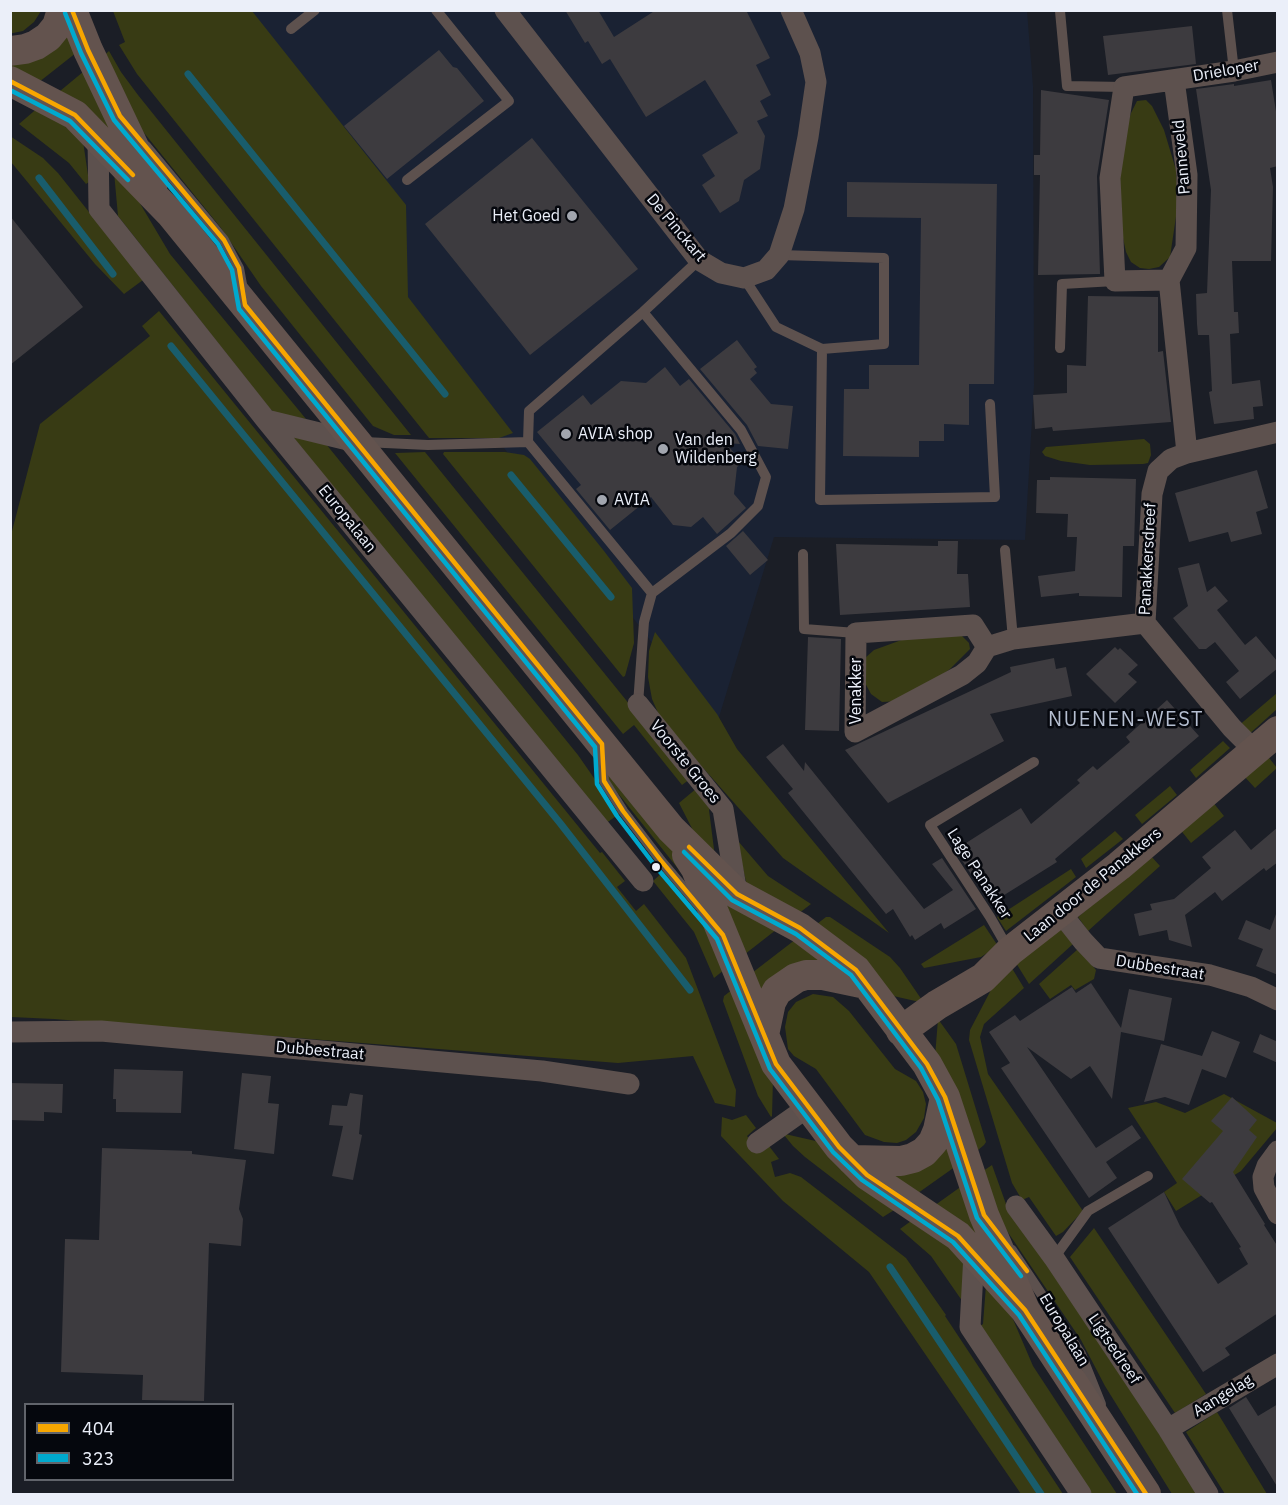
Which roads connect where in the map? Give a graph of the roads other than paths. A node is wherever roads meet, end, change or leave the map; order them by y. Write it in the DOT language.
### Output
graph roads {
  1 [pos="62,10"];
  2 [pos="72,10"];
  3 [pos="315,10"];
  4 [pos="436,10"];
  5 [pos="505,10"];
  6 [pos="791,10"];
  7 [pos="1227,10"];
  8 [pos="1060,11"];
  9 [pos="291,29"];
  10 [pos="10,51"];
  11 [pos="1278,62"];
  12 [pos="1234,71"];
  13 [pos="1174,80"];
  14 [pos="10,81"];
  15 [pos="1124,87"];
  16 [pos="120,116"];
  17 [pos="98,138"];
  18 [pos="407,180"];
  19 [pos="171,214"];
  20 [pos="779,255"];
  21 [pos="699,260"];
  22 [pos="744,278"];
  23 [pos="1169,280"];
  24 [pos="1115,281"];
  25 [pos="246,305"];
  26 [pos="643,312"];
  27 [pos="1060,348"];
  28 [pos="822,349"];
  29 [pos="990,404"];
  30 [pos="266,420"];
  31 [pos="1278,432"];
  32 [pos="356,442"];
  33 [pos="528,442"];
  34 [pos="1186,453"];
  35 [pos="1005,550"];
  36 [pos="803,554"];
  37 [pos="652,593"];
  38 [pos="1145,623"];
  39 [pos="856,633"];
  40 [pos="1014,639"];
  41 [pos="987,647"];
  42 [pos="638,704"];
  43 [pos="1270,742"];
  44 [pos="602,744"];
  45 [pos="1034,762"];
  46 [pos="671,829"];
  47 [pos="643,881"];
  48 [pos="737,894"];
  49 [pos="1060,912"];
  50 [pos="723,935"];
  51 [pos="1010,951"];
  52 [pos="866,984"];
  53 [pos="1278,1000"];
  54 [pos="902,1030"];
  55 [pos="10,1032"];
  56 [pos="764,1035"];
  57 [pos="629,1084"];
  58 [pos="945,1097"];
  59 [pos="808,1107"];
  60 [pos="757,1143"];
  61 [pos="1278,1151"];
  62 [pos="852,1160"];
  63 [pos="1148,1176"];
  64 [pos="1016,1206"];
  65 [pos="1278,1214"];
  66 [pos="984,1215"];
  67 [pos="975,1254"];
  68 [pos="1054,1258"];
  69 [pos="1025,1310"];
  70 [pos="1278,1364"];
  71 [pos="1168,1429"];
  72 [pos="1123,1457"];
  73 [pos="1081,1494"];
  74 [pos="1146,1494"];
  75 [pos="1208,1494"];
  1 -- 10 [label="main road"];
  2 -- 16 [label="main road"];
  3 -- 9 [label="lane"];
  4 -- 18 [label="lane"];
  5 -- 21 [label="street, De Pinckart"];
  6 -- 20 [label="street"];
  7 -- 12 [label="lane"];
  8 -- 15 [label="lane"];
  11 -- 12 [label="street, Drieloper"];
  12 -- 13 [label="street, Drieloper"];
  13 -- 15 [label="street"];
  13 -- 23 [label="street, Panneveld"];
  14 -- 17 [label="main road"];
  15 -- 24 [label="street"];
  16 -- 19 [label="main road"];
  16 -- 25 [label="lane"];
  17 -- 19 [label="main road"];
  17 -- 30 [label="street, Europalaan"];
  19 -- 25 [label="main road"];
  20 -- 22 [label="street"];
  20 -- 28 [label="lane"];
  21 -- 22 [label="street, De Pinckart"];
  21 -- 26 [label="lane"];
  22 -- 28 [label="lane"];
  23 -- 24 [label="street"];
  23 -- 34 [label="street"];
  24 -- 27 [label="lane"];
  25 -- 32 [label="main road"];
  26 -- 33 [label="lane"];
  26 -- 37 [label="lane"];
  28 -- 29 [label="lane"];
  30 -- 32 [label="street"];
  30 -- 47 [label="street, Europalaan"];
  31 -- 34 [label="street"];
  32 -- 33 [label="lane"];
  32 -- 44 [label="main road"];
  33 -- 37 [label="lane"];
  34 -- 38 [label="street, Panakkersdreef"];
  35 -- 40 [label="lane"];
  36 -- 39 [label="lane"];
  37 -- 42 [label="lane"];
  38 -- 40 [label="street"];
  38 -- 43 [label="street, Panakkersdreef"];
  39 -- 41 [label="street, Venakker"];
  39 -- 41 [label="street, Venakker"];
  40 -- 41 [label="street"];
  42 -- 48 [label="street, Voorste Groes"];
  43 -- 49 [label="main road, Laan door de Panakkers"];
  44 -- 46 [label="main road"];
  44 -- 50 [label="lane"];
  45 -- 51 [label="lane, Lage Panakker"];
  46 -- 48 [label="main road"];
  46 -- 50 [label="main road"];
  48 -- 52 [label="main road"];
  49 -- 51 [label="main road, Laan door de Panakkers"];
  49 -- 53 [label="street, Dubbestraat"];
  50 -- 56 [label="main road"];
  51 -- 54 [label="main road, Laan door de Panakkers"];
  52 -- 54 [label="main road"];
  52 -- 56 [label="main road"];
  54 -- 58 [label="main road"];
  55 -- 57 [label="street, Dubbestraat"];
  56 -- 59 [label="main road"];
  58 -- 62 [label="main road"];
  58 -- 66 [label="main road, Europalaan"];
  59 -- 60 [label="street"];
  59 -- 62 [label="main road"];
  61 -- 65 [label="street"];
  62 -- 67 [label="main road, Europalaan"];
  63 -- 68 [label="lane"];
  64 -- 68 [label="street, Ligtsedreef"];
  66 -- 69 [label="main road, Europalaan"];
  66 -- 72 [label="lane, Europalaan"];
  67 -- 69 [label="main road, Europalaan"];
  67 -- 73 [label="street"];
  68 -- 71 [label="street, Ligtsedreef"];
  69 -- 72 [label="main road, Europalaan"];
  70 -- 71 [label="street, Aangelag"];
  71 -- 75 [label="street, Ligtsedreef"];
  72 -- 74 [label="main road, Europalaan"];
}
